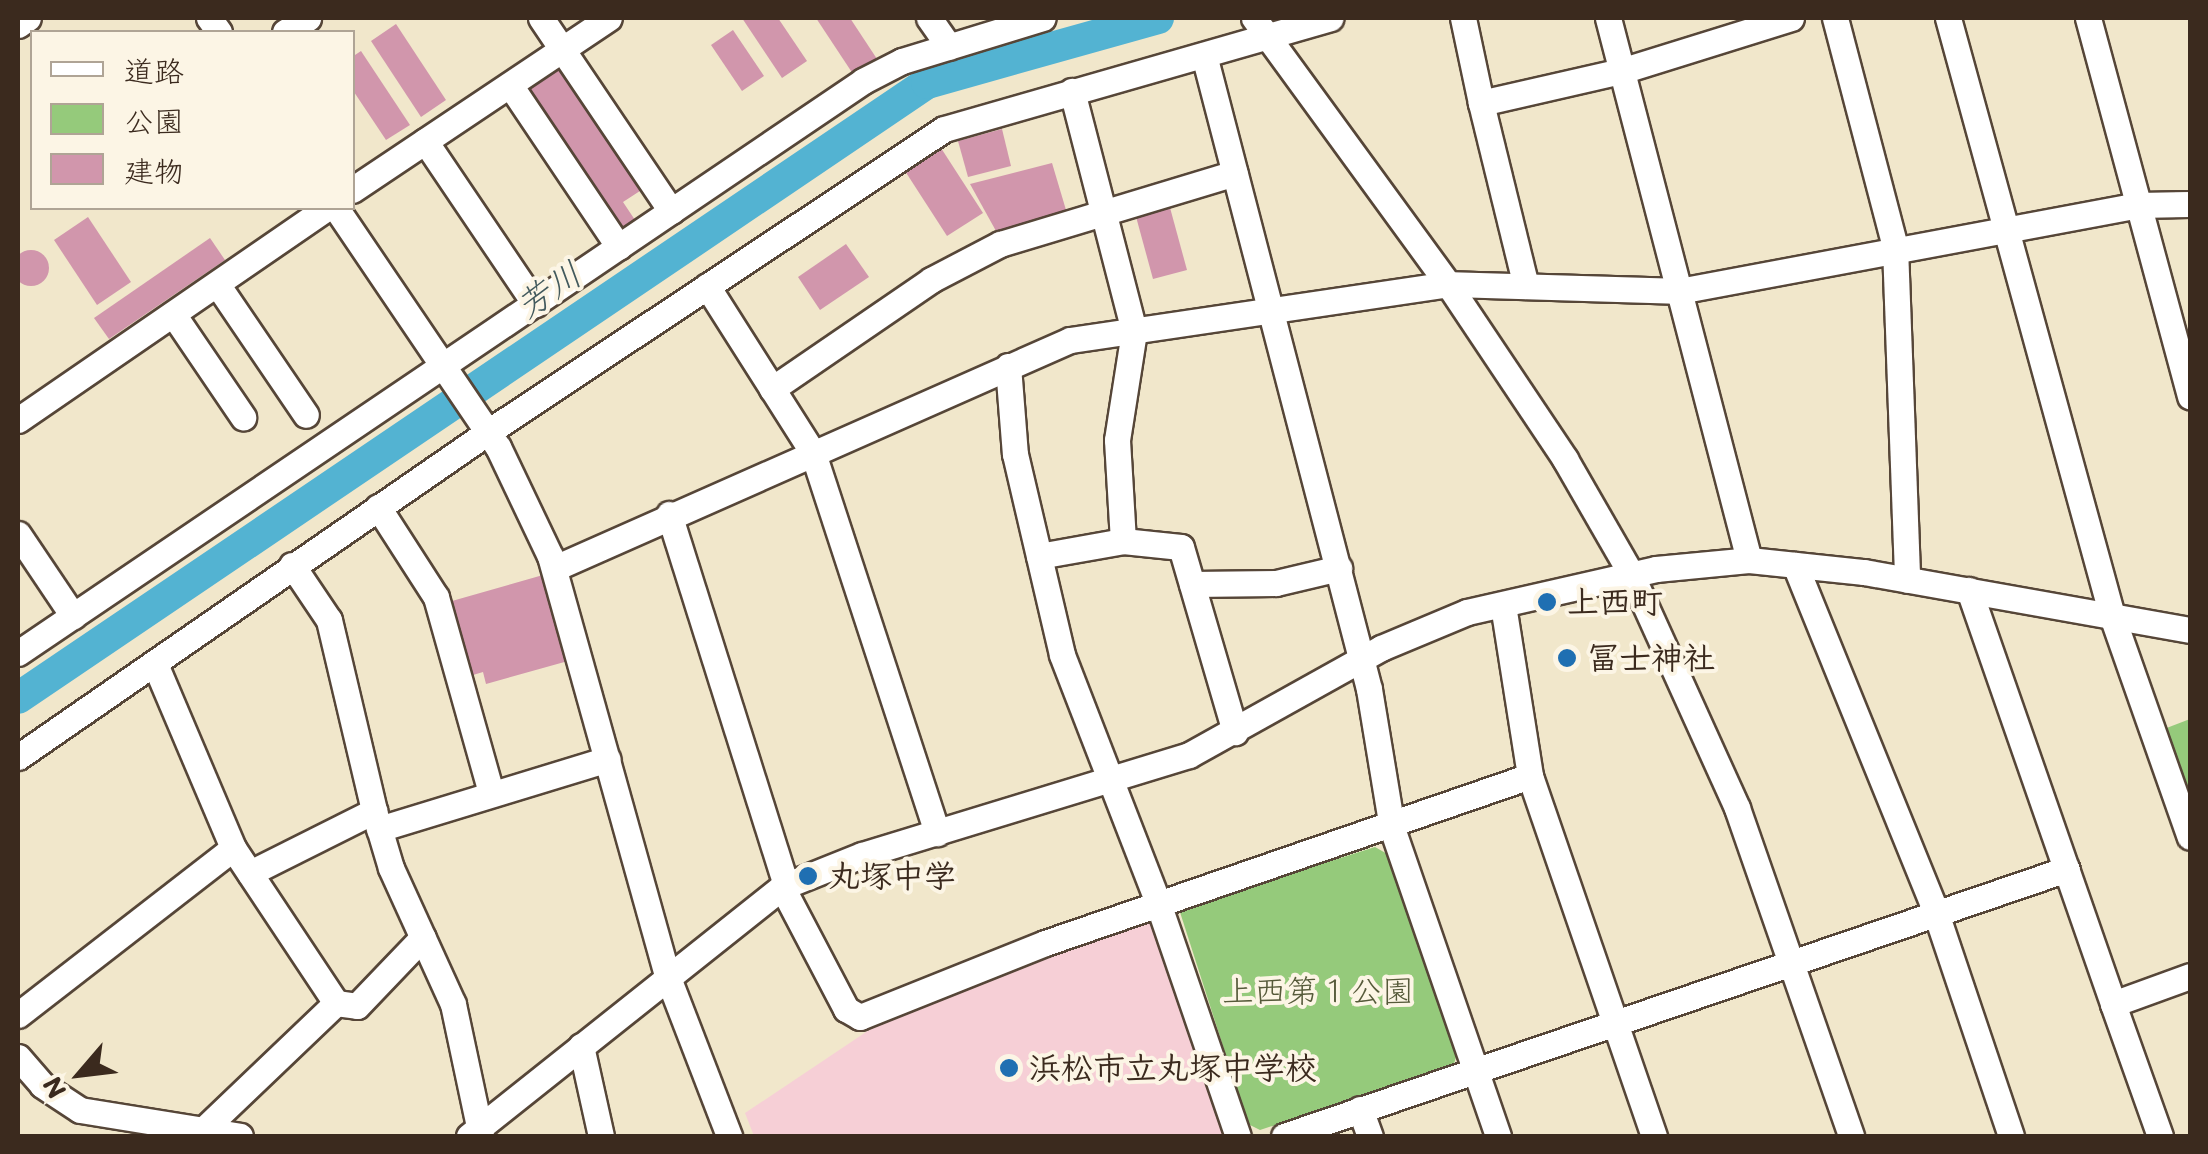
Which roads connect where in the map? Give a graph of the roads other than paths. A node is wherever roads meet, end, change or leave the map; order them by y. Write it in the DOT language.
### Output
graph roads {
  1 [pos="28,18"];
  2 [pos="541,18"];
  3 [pos="610,18"];
  4 [pos="929,18"];
  5 [pos="1043,18"];
  6 [pos="1330,18"];
  7 [pos="1463,18"];
  8 [pos="1608,18"];
  9 [pos="1791,18"];
  10 [pos="1834,18"];
  11 [pos="1948,18"];
  12 [pos="2088,18"];
  13 [pos="18,25"];
  14 [pos="1260,25"];
  15 [pos="949,46"];
  16 [pos="562,49"];
  17 [pos="1204,55"];
  18 [pos="1621,71"];
  19 [pos="510,85"];
  20 [pos="1072,91"];
  21 [pos="1481,103"];
  22 [pos="425,142"];
  23 [pos="1235,172"];
  24 [pos="355,188"];
  25 [pos="2138,204"];
  26 [pos="2190,204"];
  27 [pos="324,210"];
  28 [pos="337,210"];
  29 [pos="1106,210"];
  30 [pos="671,212"];
  31 [pos="2006,230"];
  32 [pos="1894,246"];
  33 [pos="619,247"];
  34 [pos="218,284"];
  35 [pos="1448,284"];
  36 [pos="707,286"];
  37 [pos="1526,286"];
  38 [pos="1679,291"];
  39 [pos="534,304"];
  40 [pos="173,314"];
  41 [pos="1274,314"];
  42 [pos="1134,331"];
  43 [pos="1008,366"];
  44 [pos="446,369"];
  45 [pos="772,388"];
  46 [pos="2190,397"];
  47 [pos="306,415"];
  48 [pos="244,417"];
  49 [pos="18,420"];
  50 [pos="485,427"];
  51 [pos="813,453"];
  52 [pos="378,507"];
  53 [pos="669,514"];
  54 [pos="18,534"];
  55 [pos="1123,541"];
  56 [pos="1039,556"];
  57 [pos="1749,560"];
  58 [pos="292,565"];
  59 [pos="1795,565"];
  60 [pos="555,568"];
  61 [pos="1340,568"];
  62 [pos="1631,574"];
  63 [pos="1908,580"];
  64 [pos="1192,584"];
  65 [pos="1969,590"];
  66 [pos="1503,604"];
  67 [pos="73,616"];
  68 [pos="2112,616"];
  69 [pos="2190,630"];
  70 [pos="18,653"];
  71 [pos="1361,659"];
  72 [pos="155,664"];
  73 [pos="1236,732"];
  74 [pos="18,756"];
  75 [pos="608,759"];
  76 [pos="1530,776"];
  77 [pos="1111,784"];
  78 [pos="491,793"];
  79 [pos="377,820"];
  80 [pos="1392,828"];
  81 [pos="937,833"];
  82 [pos="2190,838"];
  83 [pos="233,848"];
  84 [pos="2067,869"];
  85 [pos="250,873"];
  86 [pos="784,886"];
  87 [pos="1158,903"];
  88 [pos="1936,910"];
  89 [pos="423,938"];
  90 [pos="1790,965"];
  91 [pos="667,975"];
  92 [pos="2190,976"];
  93 [pos="336,1002"];
  94 [pos="2113,1004"];
  95 [pos="18,1015"];
  96 [pos="1616,1024"];
  97 [pos="581,1046"];
  98 [pos="18,1057"];
  99 [pos="1476,1072"];
  100 [pos="1360,1109"];
  101 [pos="202,1130"];
  102 [pos="476,1134"];
  103 [pos="240,1136"];
  104 [pos="601,1136"];
  105 [pos="730,1136"];
  106 [pos="1238,1136"];
  107 [pos="1284,1136"];
  108 [pos="1370,1136"];
  109 [pos="1498,1136"];
  110 [pos="1654,1136"];
  111 [pos="1850,1136"];
  112 [pos="2011,1136"];
  113 [pos="2160,1136"];
  1 -- 13 [label="street"];
  2 -- 16 [label="street"];
  3 -- 16 [label="street"];
  4 -- 15 [label="street"];
  5 -- 15 [label="street"];
  6 -- 14 [label="street"];
  7 -- 21 [label="street"];
  8 -- 18 [label="street"];
  9 -- 18 [label="street"];
  10 -- 32 [label="street"];
  11 -- 31 [label="street"];
  12 -- 25 [label="street"];
  14 -- 17 [label="street"];
  14 -- 35 [label="street"];
  15 -- 30 [label="street"];
  16 -- 19 [label="street"];
  16 -- 30 [label="street"];
  17 -- 20 [label="street"];
  17 -- 23 [label="street"];
  18 -- 21 [label="street"];
  18 -- 38 [label="street"];
  19 -- 22 [label="street"];
  19 -- 33 [label="street"];
  20 -- 29 [label="street"];
  20 -- 36 [label="street"];
  21 -- 37 [label="street"];
  22 -- 24 [label="street"];
  22 -- 39 [label="street"];
  23 -- 29 [label="street"];
  23 -- 41 [label="street"];
  25 -- 26 [label="street"];
  25 -- 31 [label="street"];
  25 -- 46 [label="street"];
  27 -- 34 [label="street"];
  28 -- 44 [label="street"];
  29 -- 42 [label="street"];
  29 -- 45 [label="street"];
  30 -- 33 [label="street"];
  31 -- 32 [label="street"];
  31 -- 68 [label="street"];
  32 -- 38 [label="street"];
  32 -- 63 [label="street"];
  33 -- 39 [label="street"];
  34 -- 40 [label="street"];
  34 -- 47 [label="street"];
  35 -- 37 [label="street"];
  35 -- 41 [label="street"];
  35 -- 62 [label="street"];
  36 -- 45 [label="street"];
  36 -- 50 [label="street"];
  37 -- 38 [label="street"];
  38 -- 57 [label="street"];
  39 -- 44 [label="street"];
  40 -- 48 [label="street"];
  40 -- 49 [label="street"];
  41 -- 42 [label="street"];
  41 -- 61 [label="street"];
  42 -- 43 [label="street"];
  42 -- 55 [label="street"];
  43 -- 51 [label="street"];
  43 -- 56 [label="street"];
  44 -- 50 [label="street"];
  44 -- 67 [label="street"];
  45 -- 51 [label="street"];
  50 -- 52 [label="street"];
  50 -- 60 [label="street"];
  51 -- 53 [label="street"];
  51 -- 81 [label="street"];
  52 -- 58 [label="street"];
  52 -- 78 [label="street"];
  53 -- 60 [label="street"];
  53 -- 86 [label="street"];
  54 -- 67 [label="street"];
  55 -- 56 [label="street"];
  55 -- 64 [label="street"];
  56 -- 77 [label="street"];
  57 -- 59 [label="street"];
  57 -- 62 [label="street"];
  58 -- 72 [label="street"];
  58 -- 79 [label="street"];
  59 -- 63 [label="street"];
  59 -- 88 [label="street"];
  60 -- 75 [label="street"];
  61 -- 64 [label="street"];
  61 -- 71 [label="street"];
  62 -- 66 [label="street"];
  62 -- 90 [label="street"];
  63 -- 65 [label="street"];
  64 -- 73 [label="street"];
  65 -- 68 [label="street"];
  65 -- 84 [label="street"];
  66 -- 71 [label="street"];
  66 -- 76 [label="street"];
  67 -- 70 [label="street"];
  68 -- 69 [label="street"];
  68 -- 82 [label="street"];
  71 -- 73 [label="street"];
  71 -- 80 [label="street"];
  72 -- 74 [label="street"];
  72 -- 83 [label="street"];
  73 -- 77 [label="street"];
  75 -- 78 [label="street"];
  75 -- 91 [label="street"];
  76 -- 80 [label="street"];
  76 -- 96 [label="street"];
  77 -- 81 [label="street"];
  77 -- 87 [label="street"];
  78 -- 79 [label="street"];
  79 -- 85 [label="street"];
  79 -- 89 [label="street"];
  80 -- 87 [label="street"];
  80 -- 99 [label="street"];
  81 -- 86 [label="street"];
  83 -- 85 [label="street"];
  83 -- 95 [label="street"];
  84 -- 88 [label="street"];
  84 -- 94 [label="street"];
  85 -- 93 [label="street"];
  86 -- 87 [label="street"];
  86 -- 91 [label="street"];
  87 -- 106 [label="street"];
  88 -- 90 [label="street"];
  88 -- 112 [label="street"];
  89 -- 93 [label="street"];
  89 -- 102 [label="street"];
  90 -- 96 [label="street"];
  90 -- 111 [label="street"];
  91 -- 97 [label="street"];
  91 -- 105 [label="street"];
  92 -- 94 [label="street"];
  93 -- 101 [label="street"];
  94 -- 113 [label="street"];
  96 -- 99 [label="street"];
  96 -- 110 [label="street"];
  97 -- 102 [label="street"];
  97 -- 104 [label="street"];
  98 -- 101 [label="street"];
  99 -- 100 [label="street"];
  99 -- 109 [label="street"];
  100 -- 107 [label="street"];
  100 -- 108 [label="street"];
  101 -- 103 [label="street"];
}
